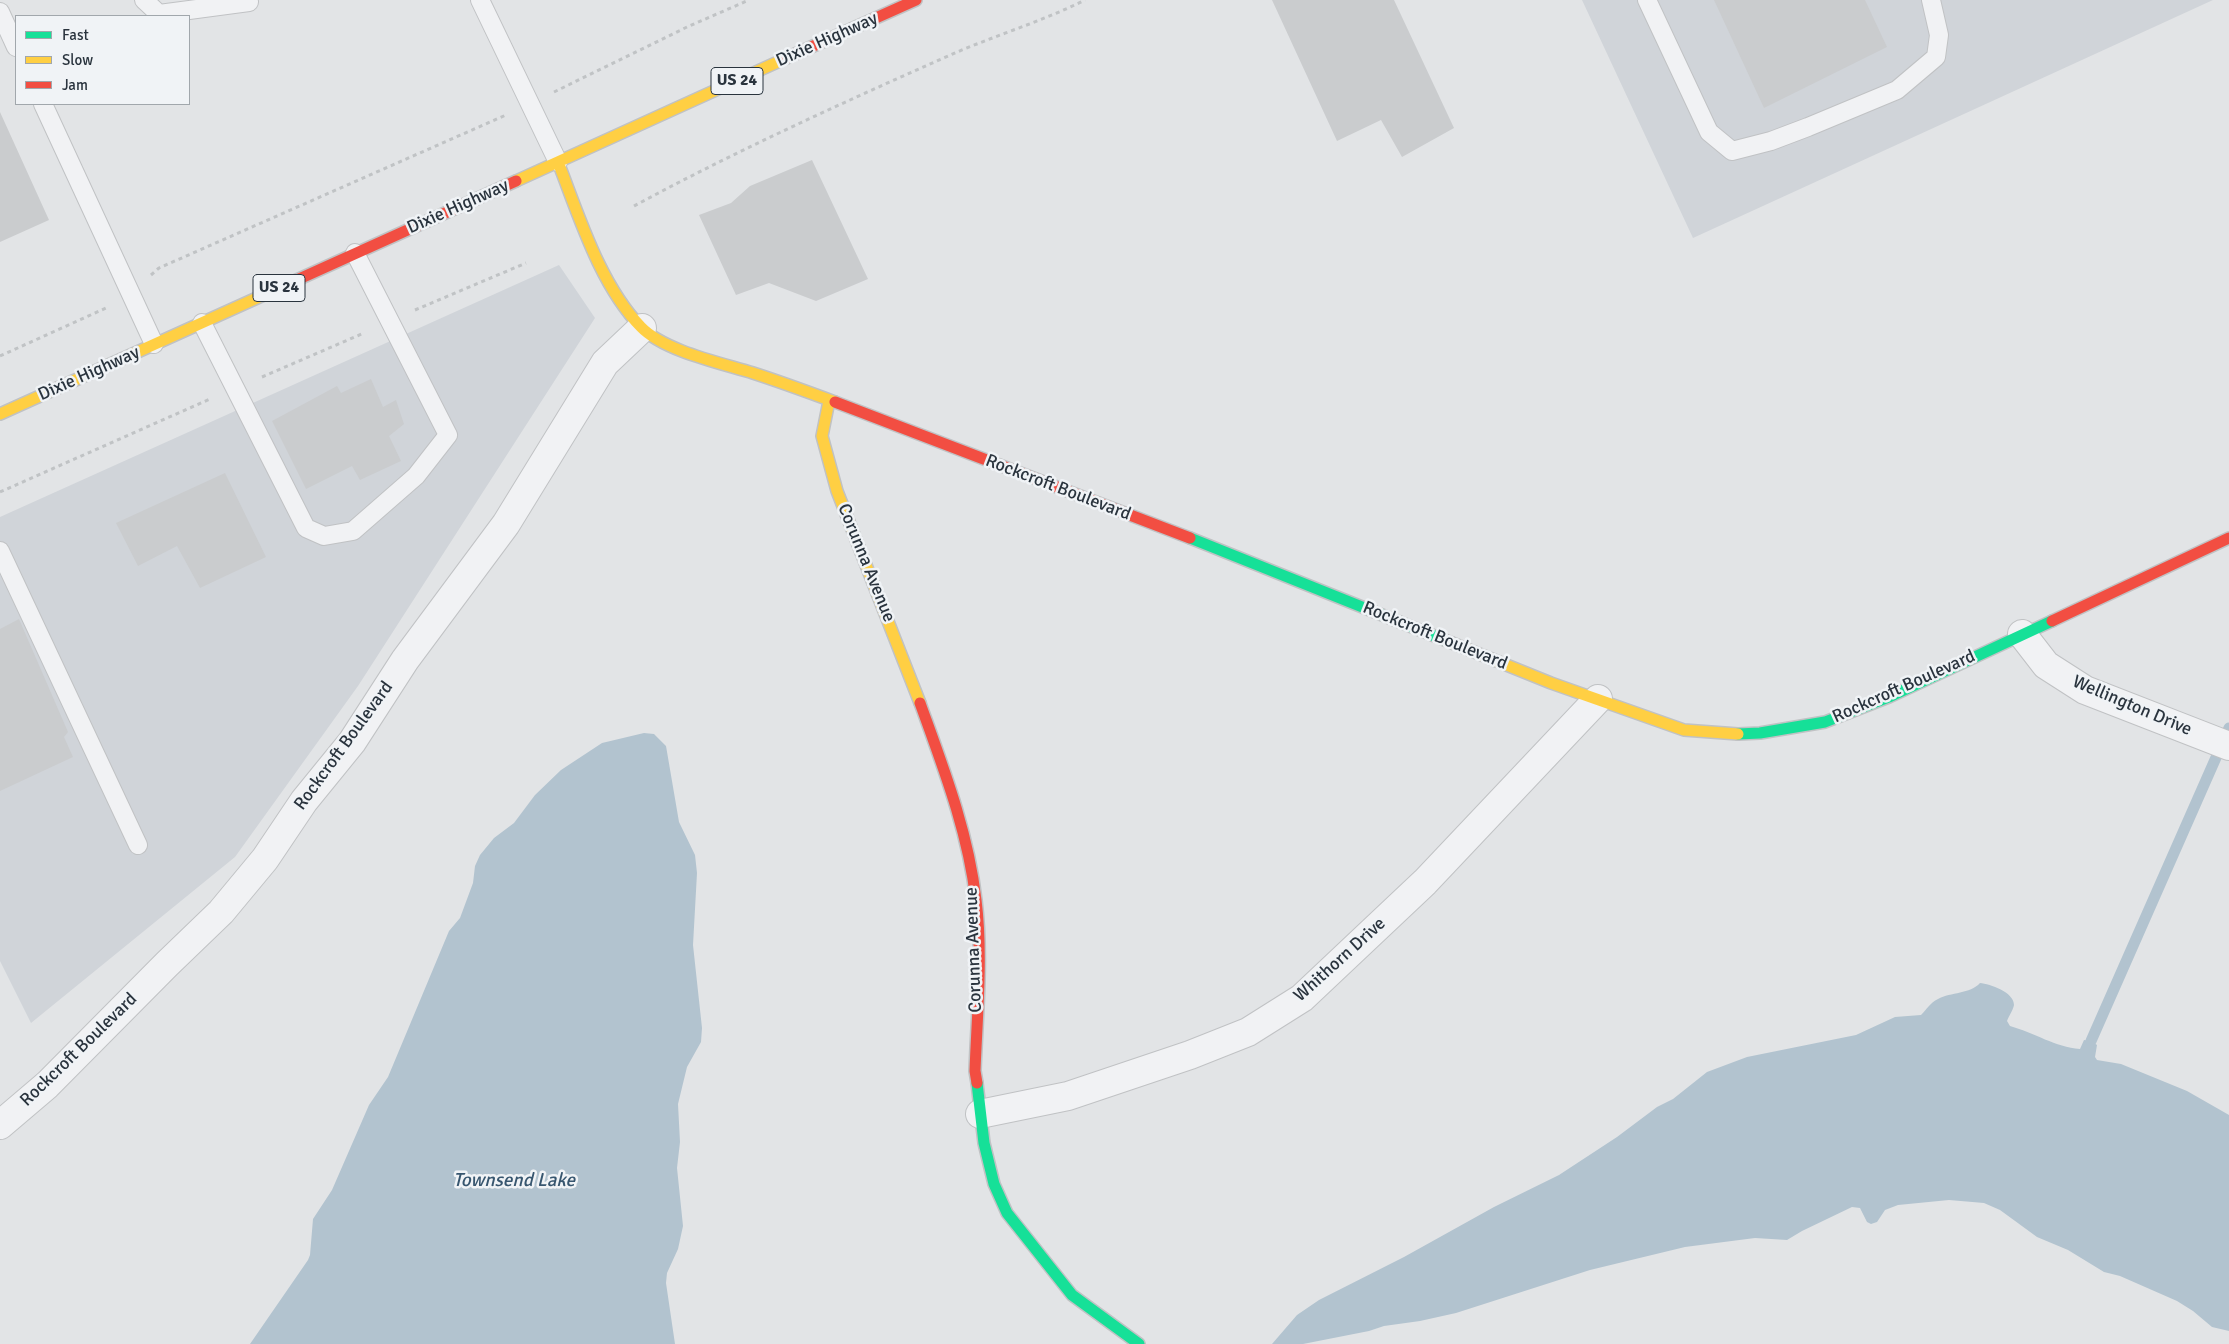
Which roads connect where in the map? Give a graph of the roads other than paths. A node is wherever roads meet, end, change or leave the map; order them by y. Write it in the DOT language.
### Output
graph roads {
  1 [pos="144,0"];
  2 [pos="480,0"];
  3 [pos="916,0"];
  4 [pos="1647,0"];
  5 [pos="1931,0"];
  6 [pos="251,1"];
  7 [pos="0,12"];
  8 [pos="15,45"];
  9 [pos="43,105"];
  10 [pos="558,162"];
  11 [pos="355,253"];
  12 [pos="202,323"];
  13 [pos="642,328"];
  14 [pos="154,344"];
  15 [pos="829,400"];
  16 [pos="0,414"];
  17 [pos="2229,538"];
  18 [pos="0,551"];
  19 [pos="2022,634"];
  20 [pos="1598,699"];
  21 [pos="2229,746"];
  22 [pos="138,845"];
  23 [pos="980,1114"];
  24 [pos="0,1125"];
  25 [pos="1139,1344"];
  1 -- 6 [label="lane"];
  2 -- 10 [label="lane"];
  3 -- 10 [label="street, Dixie Highway / US 24"];
  4 -- 5 [label="lane"];
  7 -- 8 [label="lane"];
  9 -- 14 [label="lane"];
  10 -- 11 [label="street, Dixie Highway / US 24"];
  10 -- 13 [label="street, Rockcroft Boulevard"];
  11 -- 12 [label="street, Dixie Highway / US 24"];
  11 -- 12 [label="lane"];
  12 -- 14 [label="street, Dixie Highway / US 24"];
  13 -- 15 [label="street, Rockcroft Boulevard"];
  13 -- 24 [label="street, Rockcroft Boulevard"];
  14 -- 16 [label="street, Dixie Highway / US 24"];
  15 -- 20 [label="street, Rockcroft Boulevard"];
  15 -- 23 [label="street, Corunna Avenue"];
  17 -- 19 [label="street, Rockcroft Boulevard"];
  18 -- 22 [label="lane"];
  19 -- 20 [label="street, Rockcroft Boulevard"];
  19 -- 21 [label="street, Wellington Drive"];
  20 -- 23 [label="street, Whithorn Drive"];
  23 -- 25 [label="street, Corunna Avenue"];
}
